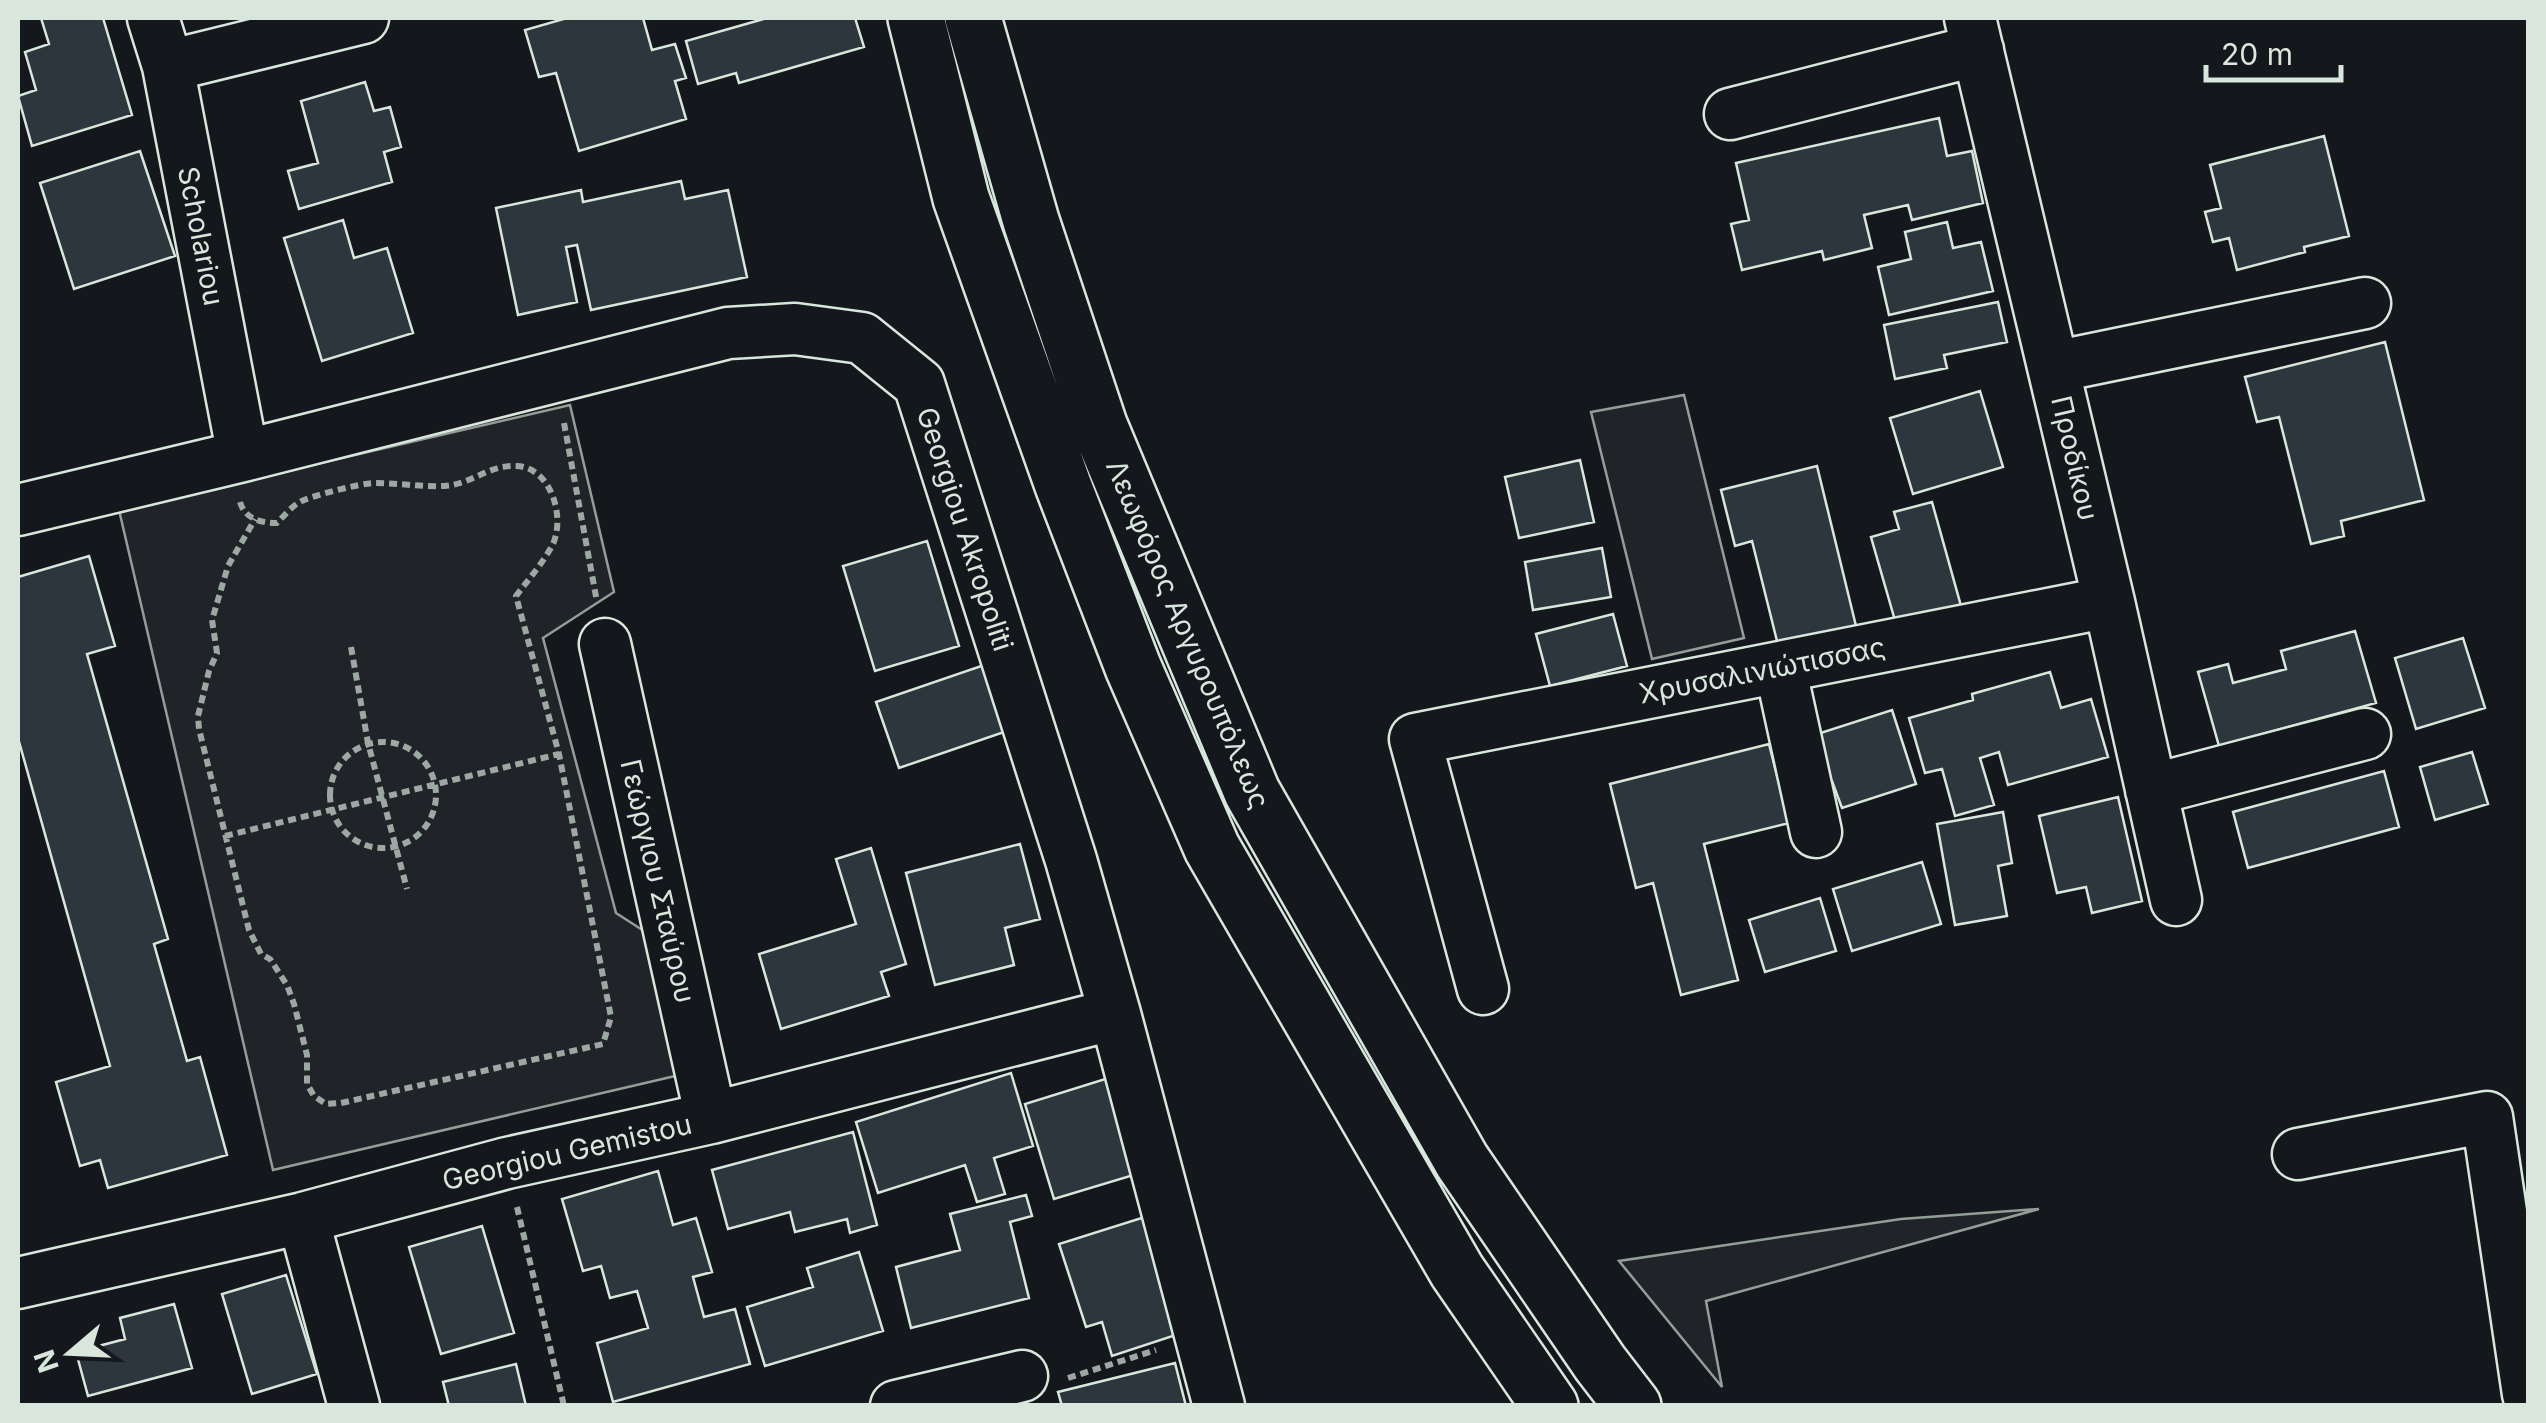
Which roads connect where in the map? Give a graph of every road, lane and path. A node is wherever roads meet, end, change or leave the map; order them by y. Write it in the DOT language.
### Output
graph roads {
  1 [pos="153,18"];
  2 [pos="363,18"];
  3 [pos="916,18"];
  4 [pos="973,18"];
  5 [pos="1974,34"];
  6 [pos="168,66"];
  7 [pos="1730,114"];
  8 [pos="2366,303"];
  9 [pos="2054,368"];
  10 [pos="555,377"];
  11 [pos="241,471"];
  12 [pos="18,510"];
  13 [pos="255,519"];
  14 [pos="2109,602"];
  15 [pos="605,644"];
  16 [pos="351,647"];
  17 [pos="1780,667"];
  18 [pos="2364,734"];
  19 [pos="368,744"];
  20 [pos="559,754"];
  21 [pos="435,784"];
  22 [pos="2151,790"];
  23 [pos="383,797"];
  24 [pos="331,810"];
  25 [pos="1816,832"];
  26 [pos="225,836"];
  27 [pos="396,848"];
  28 [pos="407,889"];
  29 [pos="2176,900"];
  30 [pos="1484,990"];
  31 [pos="1115,1014"];
  32 [pos="712,1118"];
  33 [pos="2298,1154"];
  34 [pos="507,1163"];
  35 [pos="304,1218"];
  36 [pos="18,1283"];
  37 [pos="1200,1336"];
  38 [pos="1022,1376"];
  39 [pos="2528,1394"];
  40 [pos="354,1406"];
  41 [pos="564,1406"];
  42 [pos="896,1406"];
  43 [pos="1218,1406"];
  44 [pos="1550,1406"];
  45 [pos="1633,1406"];
  1 -- 6 [label="street, Scholariou"];
  2 -- 6 [label="street"];
  3 -- 44 [label="main road, Λεωφόρος Αργυρουπόλεως"];
  4 -- 45 [label="main road, Λεωφόρος Αργυρουπόλεως"];
  5 -- 7 [label="street"];
  5 -- 9 [label="street, Προδίκου"];
  6 -- 11 [label="street, Scholariou"];
  8 -- 9 [label="street"];
  9 -- 14 [label="street, Προδίκου"];
  10 -- 11 [label="street, Georgiou Akropoliti"];
  10 -- 15 [label="path"];
  10 -- 31 [label="street, Georgiou Akropoliti"];
  11 -- 12 [label="street, Georgiou Akropoliti"];
  11 -- 13 [label="path"];
  13 -- 20 [label="path"];
  13 -- 26 [label="path"];
  14 -- 17 [label="street, Χρυσαλινιώτισσας"];
  14 -- 22 [label="street, Προδίκου"];
  15 -- 32 [label="street, Γεώργιου Σταύρου"];
  16 -- 19 [label="path"];
  17 -- 25 [label="street"];
  17 -- 30 [label="street, Χρυσαλινιώτισσας"];
  18 -- 22 [label="street"];
  19 -- 21 [label="path"];
  19 -- 23 [label="path"];
  19 -- 24 [label="path"];
  20 -- 21 [label="path"];
  20 -- 26 [label="path"];
  21 -- 23 [label="path"];
  21 -- 27 [label="path"];
  22 -- 29 [label="street, Προδίκου"];
  23 -- 24 [label="path"];
  23 -- 27 [label="path"];
  24 -- 26 [label="path"];
  24 -- 27 [label="path"];
  27 -- 28 [label="path"];
  31 -- 32 [label="street, Georgiou Gemistou"];
  31 -- 37 [label="street, Georgiou Akropoliti"];
  32 -- 34 [label="street, Georgiou Gemistou"];
  33 -- 39 [label="street"];
  34 -- 35 [label="street, Georgiou Gemistou"];
  34 -- 41 [label="path"];
  35 -- 36 [label="street, Georgiou Gemistou"];
  35 -- 40 [label="street"];
  37 -- 38 [label="path"];
  37 -- 43 [label="street, Georgiou Akropoliti"];
  38 -- 42 [label="street"];
}
